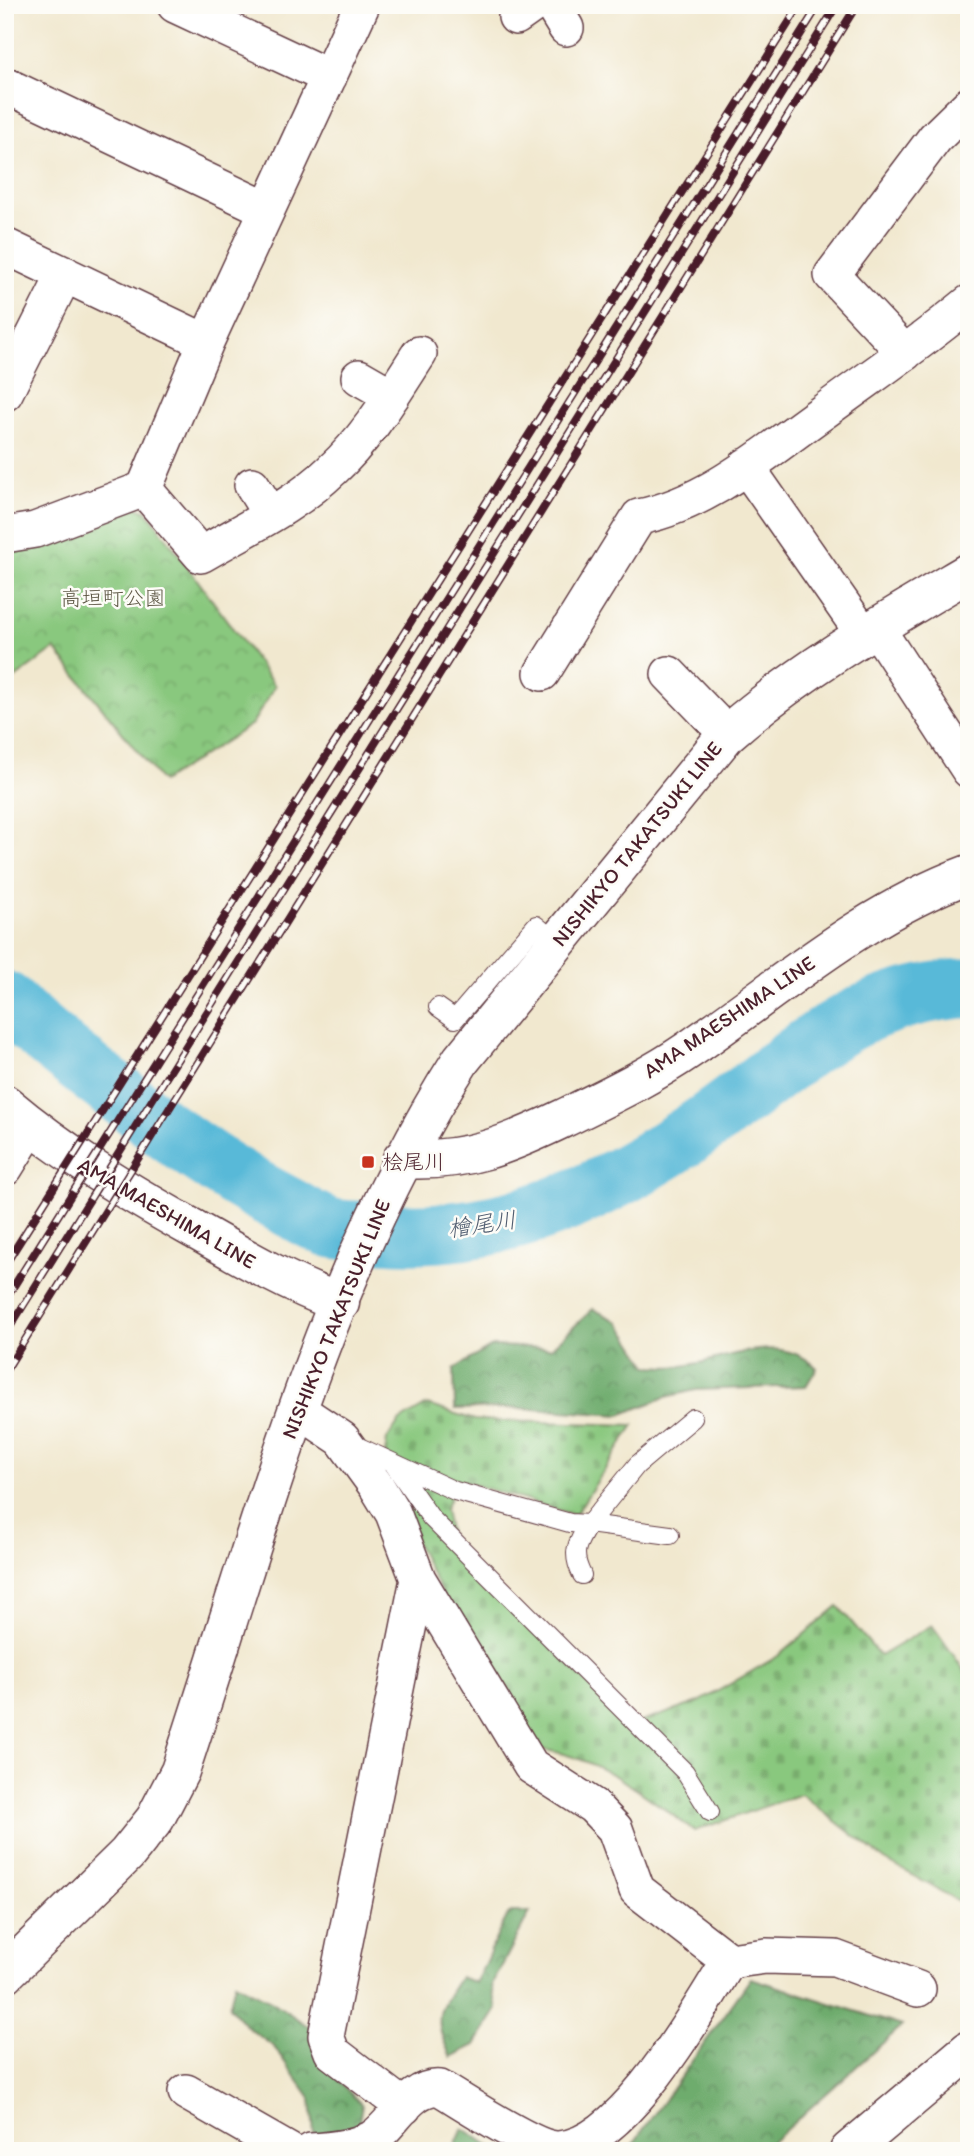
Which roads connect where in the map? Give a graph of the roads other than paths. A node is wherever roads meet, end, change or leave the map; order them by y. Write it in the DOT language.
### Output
graph roads {
  1 [pos="175,5"];
  2 [pos="362,5"];
  3 [pos="329,77"];
  4 [pos="5,85"];
  5 [pos="969,104"];
  6 [pos="266,209"];
  7 [pos="5,246"];
  8 [pos="65,274"];
  9 [pos="969,303"];
  10 [pos="206,342"];
  11 [pos="905,353"];
  12 [pos="419,354"];
  13 [pos="359,377"];
  14 [pos="5,393"];
  15 [pos="392,396"];
  16 [pos="746,466"];
  17 [pos="253,485"];
  18 [pos="144,489"];
  19 [pos="270,514"];
  20 [pos="5,535"];
  21 [pos="969,572"];
  22 [pos="870,631"];
  23 [pos="542,673"];
  24 [pos="669,674"];
  25 [pos="727,734"];
  26 [pos="969,770"];
  27 [pos="969,874"];
  28 [pos="556,942"];
  29 [pos="438,1007"];
  30 [pos="18,1115"];
  31 [pos="5,1168"];
  32 [pos="396,1172"];
  33 [pos="344,1292"];
  34 [pos="297,1409"];
  35 [pos="693,1418"];
  36 [pos="342,1438"];
  37 [pos="394,1465"];
  38 [pos="589,1524"];
  39 [pos="670,1535"];
  40 [pos="582,1575"];
  41 [pos="418,1579"];
  42 [pos="710,1812"];
  43 [pos="729,1961"];
  44 [pos="5,1974"];
  45 [pos="918,1989"];
  46 [pos="969,2050"];
  47 [pos="186,2092"];
  48 [pos="404,2107"];
  49 [pos="289,2151"];
  50 [pos="311,2151"];
  51 [pos="849,2151"];
  1 -- 3 [label="street"];
  2 -- 3 [label="street"];
  3 -- 6 [label="street"];
  4 -- 6 [label="street"];
  5 -- 11 [label="street"];
  6 -- 10 [label="street"];
  7 -- 8 [label="street"];
  8 -- 10 [label="street"];
  8 -- 14 [label="street"];
  9 -- 11 [label="street"];
  10 -- 18 [label="street"];
  11 -- 16 [label="street"];
  12 -- 15 [label="street"];
  13 -- 15 [label="street"];
  15 -- 19 [label="street"];
  16 -- 22 [label="street"];
  16 -- 23 [label="street"];
  17 -- 19 [label="street"];
  18 -- 19 [label="street"];
  18 -- 20 [label="street"];
  21 -- 22 [label="main road, NISHIKYO TAKATSUKI LINE"];
  22 -- 25 [label="main road, NISHIKYO TAKATSUKI LINE"];
  22 -- 26 [label="street"];
  24 -- 25 [label="street"];
  25 -- 28 [label="main road, NISHIKYO TAKATSUKI LINE"];
  27 -- 32 [label="main road, AMA MAESHIMA LINE"];
  28 -- 29 [label="lane"];
  28 -- 32 [label="main road, NISHIKYO TAKATSUKI LINE"];
  30 -- 31 [label="street"];
  30 -- 33 [label="main road, AMA MAESHIMA LINE"];
  32 -- 33 [label="main road, NISHIKYO TAKATSUKI LINE"];
  33 -- 34 [label="main road, NISHIKYO TAKATSUKI LINE"];
  34 -- 36 [label="street"];
  34 -- 44 [label="main road, NISHIKYO TAKATSUKI LINE"];
  35 -- 38 [label="lane"];
  36 -- 37 [label="lane"];
  36 -- 41 [label="street"];
  37 -- 38 [label="lane"];
  37 -- 42 [label="lane"];
  38 -- 39 [label="lane"];
  38 -- 40 [label="lane"];
  41 -- 43 [label="street"];
  41 -- 48 [label="street"];
  43 -- 45 [label="street"];
  43 -- 48 [label="street"];
  46 -- 51 [label="main road"];
  47 -- 49 [label="street"];
  48 -- 50 [label="street"];
}
